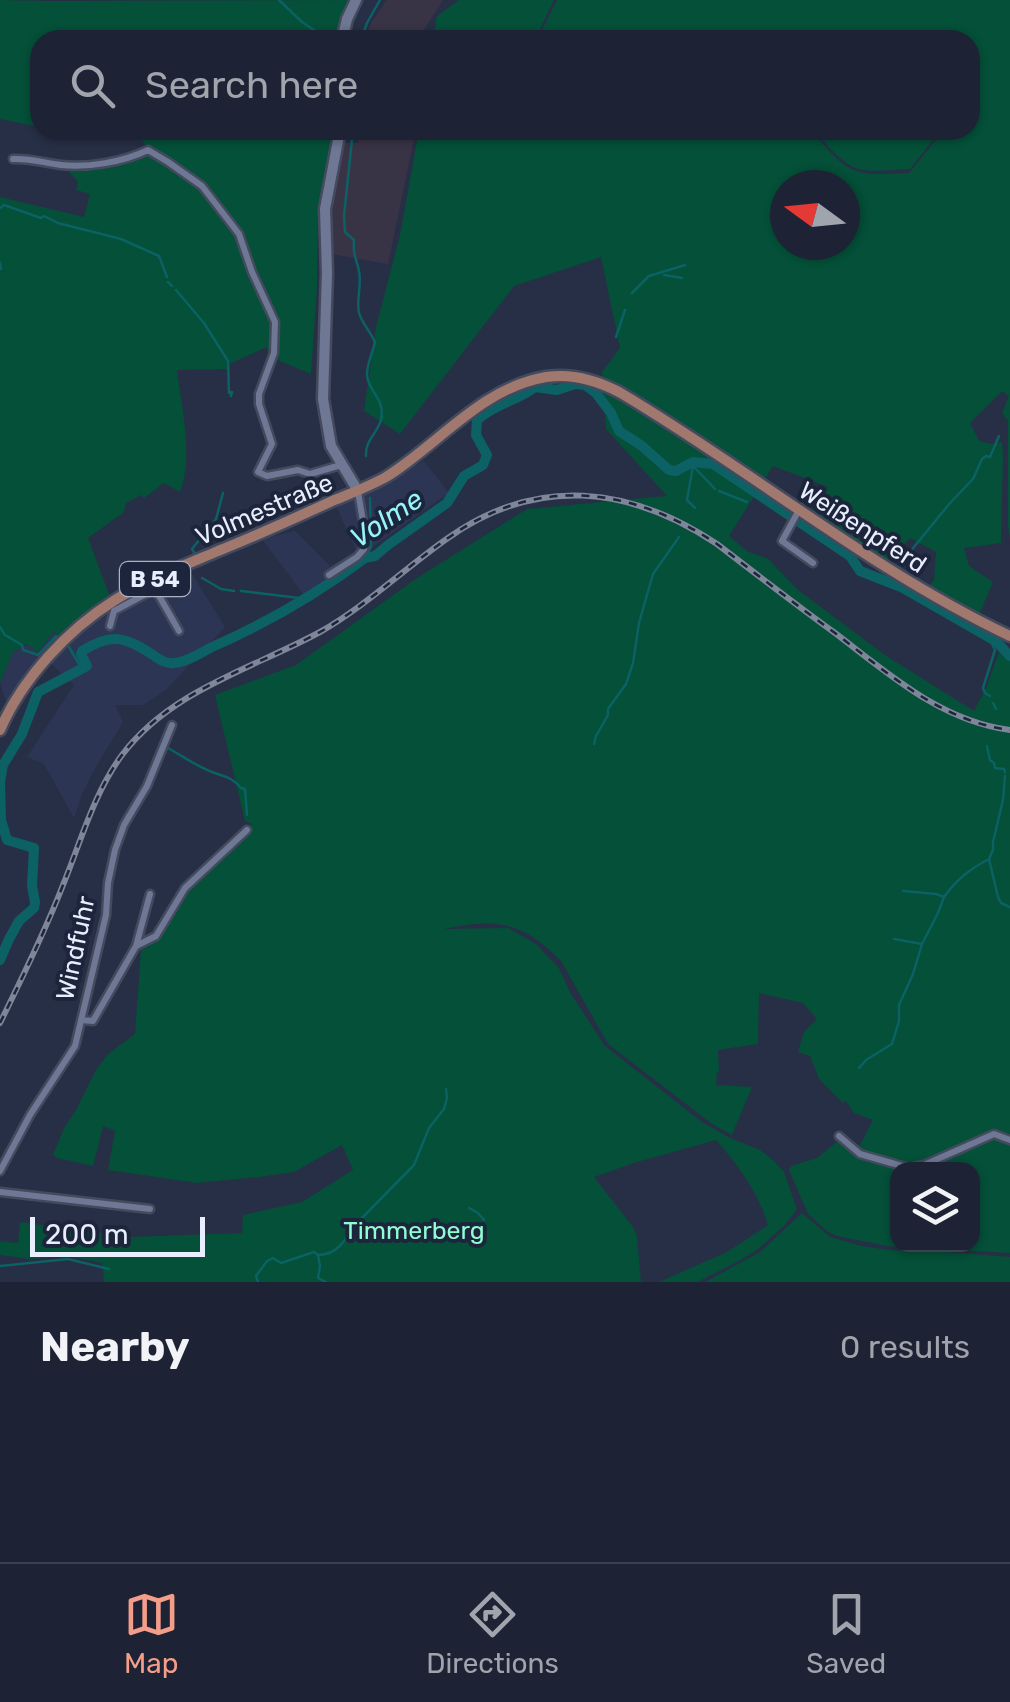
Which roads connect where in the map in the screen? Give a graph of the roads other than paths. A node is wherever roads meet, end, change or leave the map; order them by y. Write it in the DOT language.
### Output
graph roads {
  1 [pos="356,0"];
  2 [pos="344,30"];
  3 [pos="338,140"];
  4 [pos="13,159"];
  5 [pos="341,465"];
  6 [pos="764,488"];
  7 [pos="358,491"];
  8 [pos="798,512"];
  9 [pos="813,563"];
  10 [pos="329,575"];
  11 [pos="154,585"];
  12 [pos="110,626"];
  13 [pos="179,631"];
  14 [pos="1010,636"];
  15 [pos="172,725"];
  16 [pos="0,730"];
  17 [pos="246,830"];
  18 [pos="150,894"];
  19 [pos="136,946"];
  20 [pos="80,1020"];
  21 [pos="838,1136"];
  22 [pos="1010,1140"];
  23 [pos="0,1171"];
  24 [pos="0,1192"];
  25 [pos="150,1208"];
  1 -- 2 [label="main road"];
  3 -- 5 [label="main road"];
  4 -- 5 [label="street"];
  5 -- 7 [label="main road"];
  6 -- 7 [label="main road, Volmestraße / B 54"];
  6 -- 8 [label="main road, Weißenpferd / B 54"];
  7 -- 10 [label="street"];
  7 -- 11 [label="main road, Volmestraße / B 54"];
  8 -- 9 [label="street"];
  8 -- 14 [label="main road, Weißenpferd / B 54"];
  11 -- 12 [label="street"];
  11 -- 13 [label="street"];
  11 -- 16 [label="main road, Volmestraße / B 54"];
  15 -- 20 [label="street, Windfuhr"];
  17 -- 19 [label="street"];
  18 -- 19 [label="street"];
  19 -- 20 [label="street"];
  20 -- 23 [label="street, Windfuhr"];
  21 -- 22 [label="street"];
  24 -- 25 [label="street"];
}
